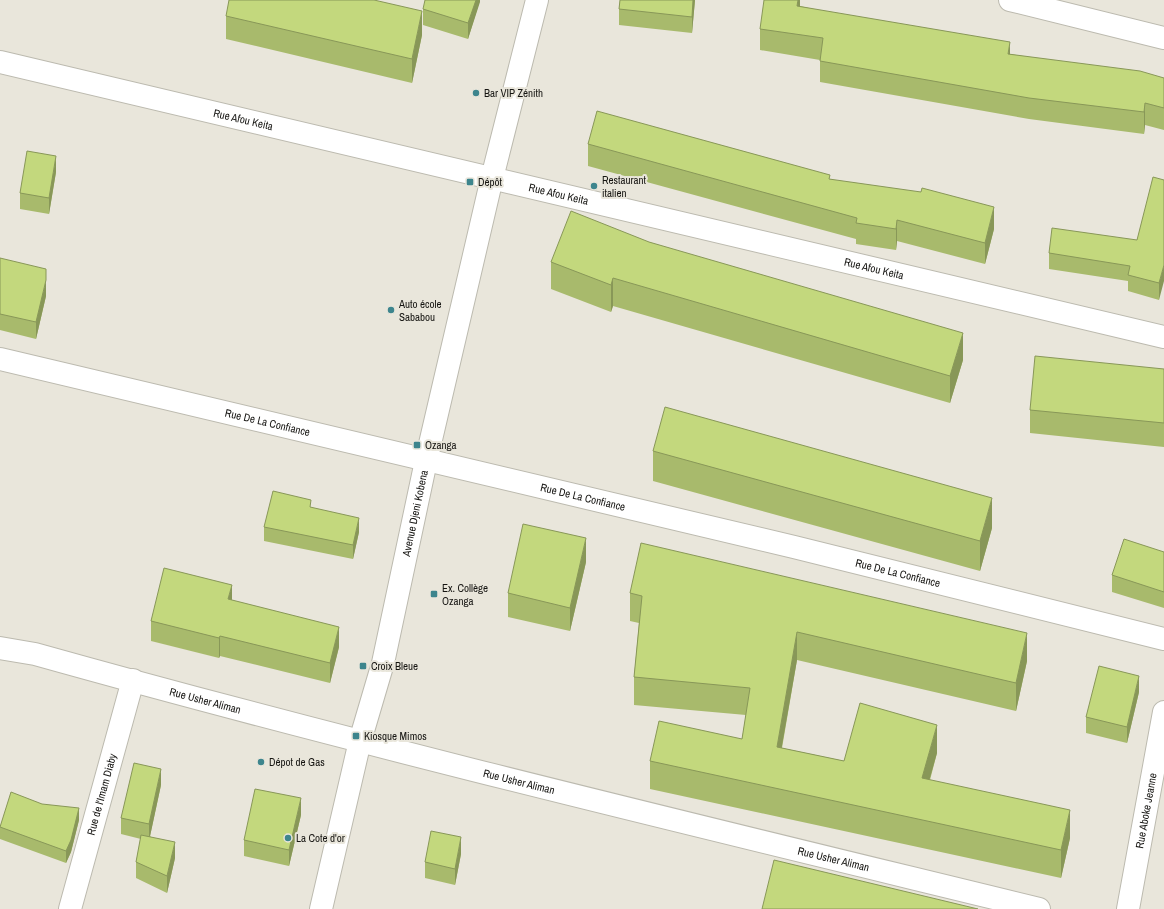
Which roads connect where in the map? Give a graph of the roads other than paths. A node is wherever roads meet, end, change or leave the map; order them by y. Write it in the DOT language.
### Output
graph roads {
  1 [pos="537,0"];
  2 [pos="1010,0"];
  3 [pos="1164,38"];
  4 [pos="0,62"];
  5 [pos="492,178"];
  6 [pos="1164,337"];
  7 [pos="0,359"];
  8 [pos="426,460"];
  9 [pos="1164,639"];
  10 [pos="0,648"];
  11 [pos="132,680"];
  12 [pos="1164,712"];
  13 [pos="360,741"];
  14 [pos="70,909"];
  15 [pos="321,909"];
  16 [pos="1039,909"];
  17 [pos="1128,909"];
  1 -- 5 [label="street, Avenue Djeni Kobena"];
  2 -- 3 [label="street"];
  4 -- 5 [label="street, Rue Afou Keita"];
  5 -- 6 [label="street, Rue Afou Keita"];
  5 -- 8 [label="street, Avenue Djeni Kobena"];
  7 -- 8 [label="street, Rue De La Confiance"];
  8 -- 9 [label="street, Rue De La Confiance"];
  8 -- 13 [label="street, Avenue Djeni Kobena"];
  10 -- 11 [label="street, Rue Usher Aliman"];
  11 -- 13 [label="street, Rue Usher Aliman"];
  11 -- 14 [label="street, Rue de l'Imam Diaby"];
  12 -- 17 [label="street, Rue Aboke Jeanne"];
  13 -- 15 [label="street, Avenue Djeni Kobena"];
  13 -- 16 [label="street, Rue Usher Aliman"];
}
